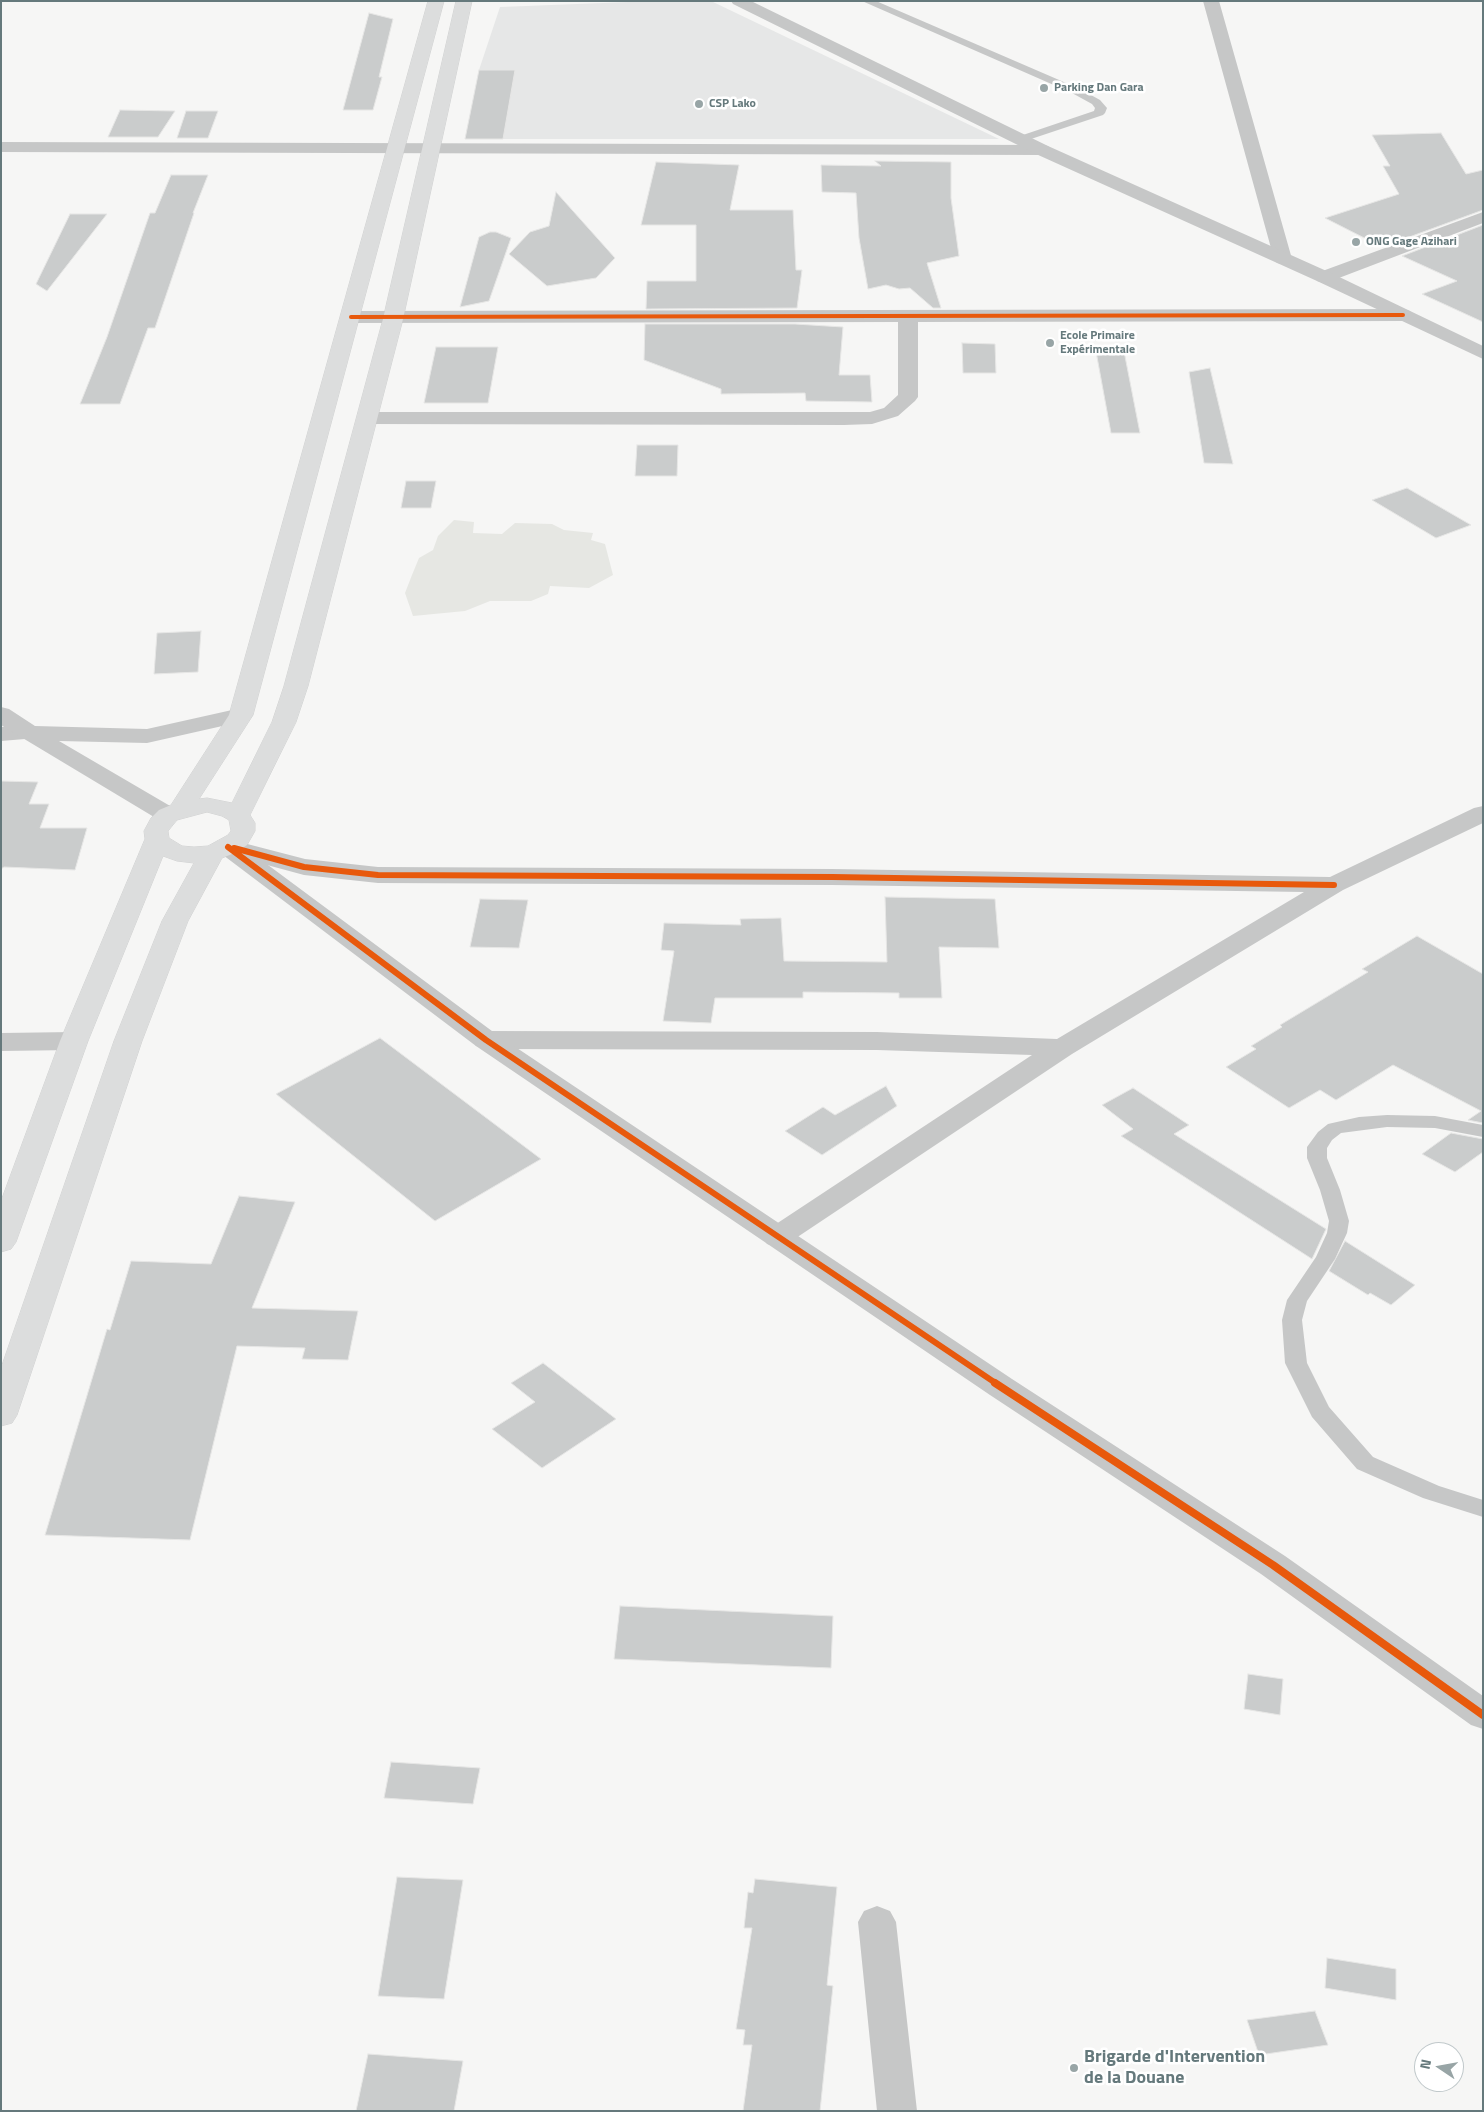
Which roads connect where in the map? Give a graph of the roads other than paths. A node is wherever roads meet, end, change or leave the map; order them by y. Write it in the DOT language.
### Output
graph roads {
  1 [pos="436,1"];
  2 [pos="464,1"];
  3 [pos="738,1"];
  4 [pos="867,1"];
  5 [pos="1211,1"];
  6 [pos="1021,139"];
  7 [pos="1,147"];
  8 [pos="396,147"];
  9 [pos="430,147"];
  10 [pos="1042,150"];
  11 [pos="1481,220"];
  12 [pos="1283,259"];
  13 [pos="1324,277"];
  14 [pos="1403,315"];
  15 [pos="351,317"];
  16 [pos="908,317"];
  17 [pos="393,319"];
  18 [pos="1483,353"];
  19 [pos="367,418"];
  20 [pos="1,714"];
  21 [pos="241,715"];
  22 [pos="1,734"];
  23 [pos="29,734"];
  24 [pos="1483,813"];
  25 [pos="238,815"];
  26 [pos="168,821"];
  27 [pos="220,850"];
  28 [pos="1334,885"];
  29 [pos="486,1040"];
  30 [pos="74,1041"];
  31 [pos="1,1042"];
  32 [pos="1062,1048"];
  33 [pos="1483,1131"];
  34 [pos="777,1236"];
  35 [pos="1,1242"];
  36 [pos="1,1415"];
  37 [pos="1483,1509"];
  38 [pos="1483,1715"];
  39 [pos="877,1922"];
  40 [pos="897,2111"];
  1 -- 8 [label="main road"];
  2 -- 9 [label="main road"];
  3 -- 6 [label="street"];
  4 -- 6 [label="lane"];
  5 -- 12 [label="street"];
  6 -- 10 [label="street"];
  7 -- 8 [label="street"];
  8 -- 9 [label="street"];
  8 -- 15 [label="main road"];
  9 -- 10 [label="street"];
  9 -- 17 [label="main road"];
  10 -- 12 [label="street"];
  11 -- 13 [label="street"];
  12 -- 13 [label="street"];
  13 -- 14 [label="street"];
  14 -- 16 [label="street"];
  14 -- 18 [label="street"];
  15 -- 17 [label="street"];
  15 -- 21 [label="main road"];
  16 -- 17 [label="street"];
  16 -- 19 [label="street"];
  17 -- 19 [label="main road"];
  19 -- 25 [label="main road"];
  20 -- 23 [label="street"];
  21 -- 23 [label="street"];
  21 -- 26 [label="main road"];
  22 -- 23 [label="street"];
  23 -- 26 [label="street"];
  24 -- 28 [label="street"];
  25 -- 26 [label="main road"];
  25 -- 27 [label="main road"];
  26 -- 27 [label="main road"];
  26 -- 30 [label="main road"];
  27 -- 28 [label="street"];
  27 -- 29 [label="street"];
  27 -- 36 [label="main road"];
  28 -- 32 [label="street"];
  29 -- 32 [label="street"];
  29 -- 34 [label="street"];
  30 -- 31 [label="street"];
  30 -- 35 [label="main road"];
  32 -- 34 [label="street"];
  33 -- 37 [label="lane"];
  34 -- 38 [label="street"];
  39 -- 40 [label="street"];
}
